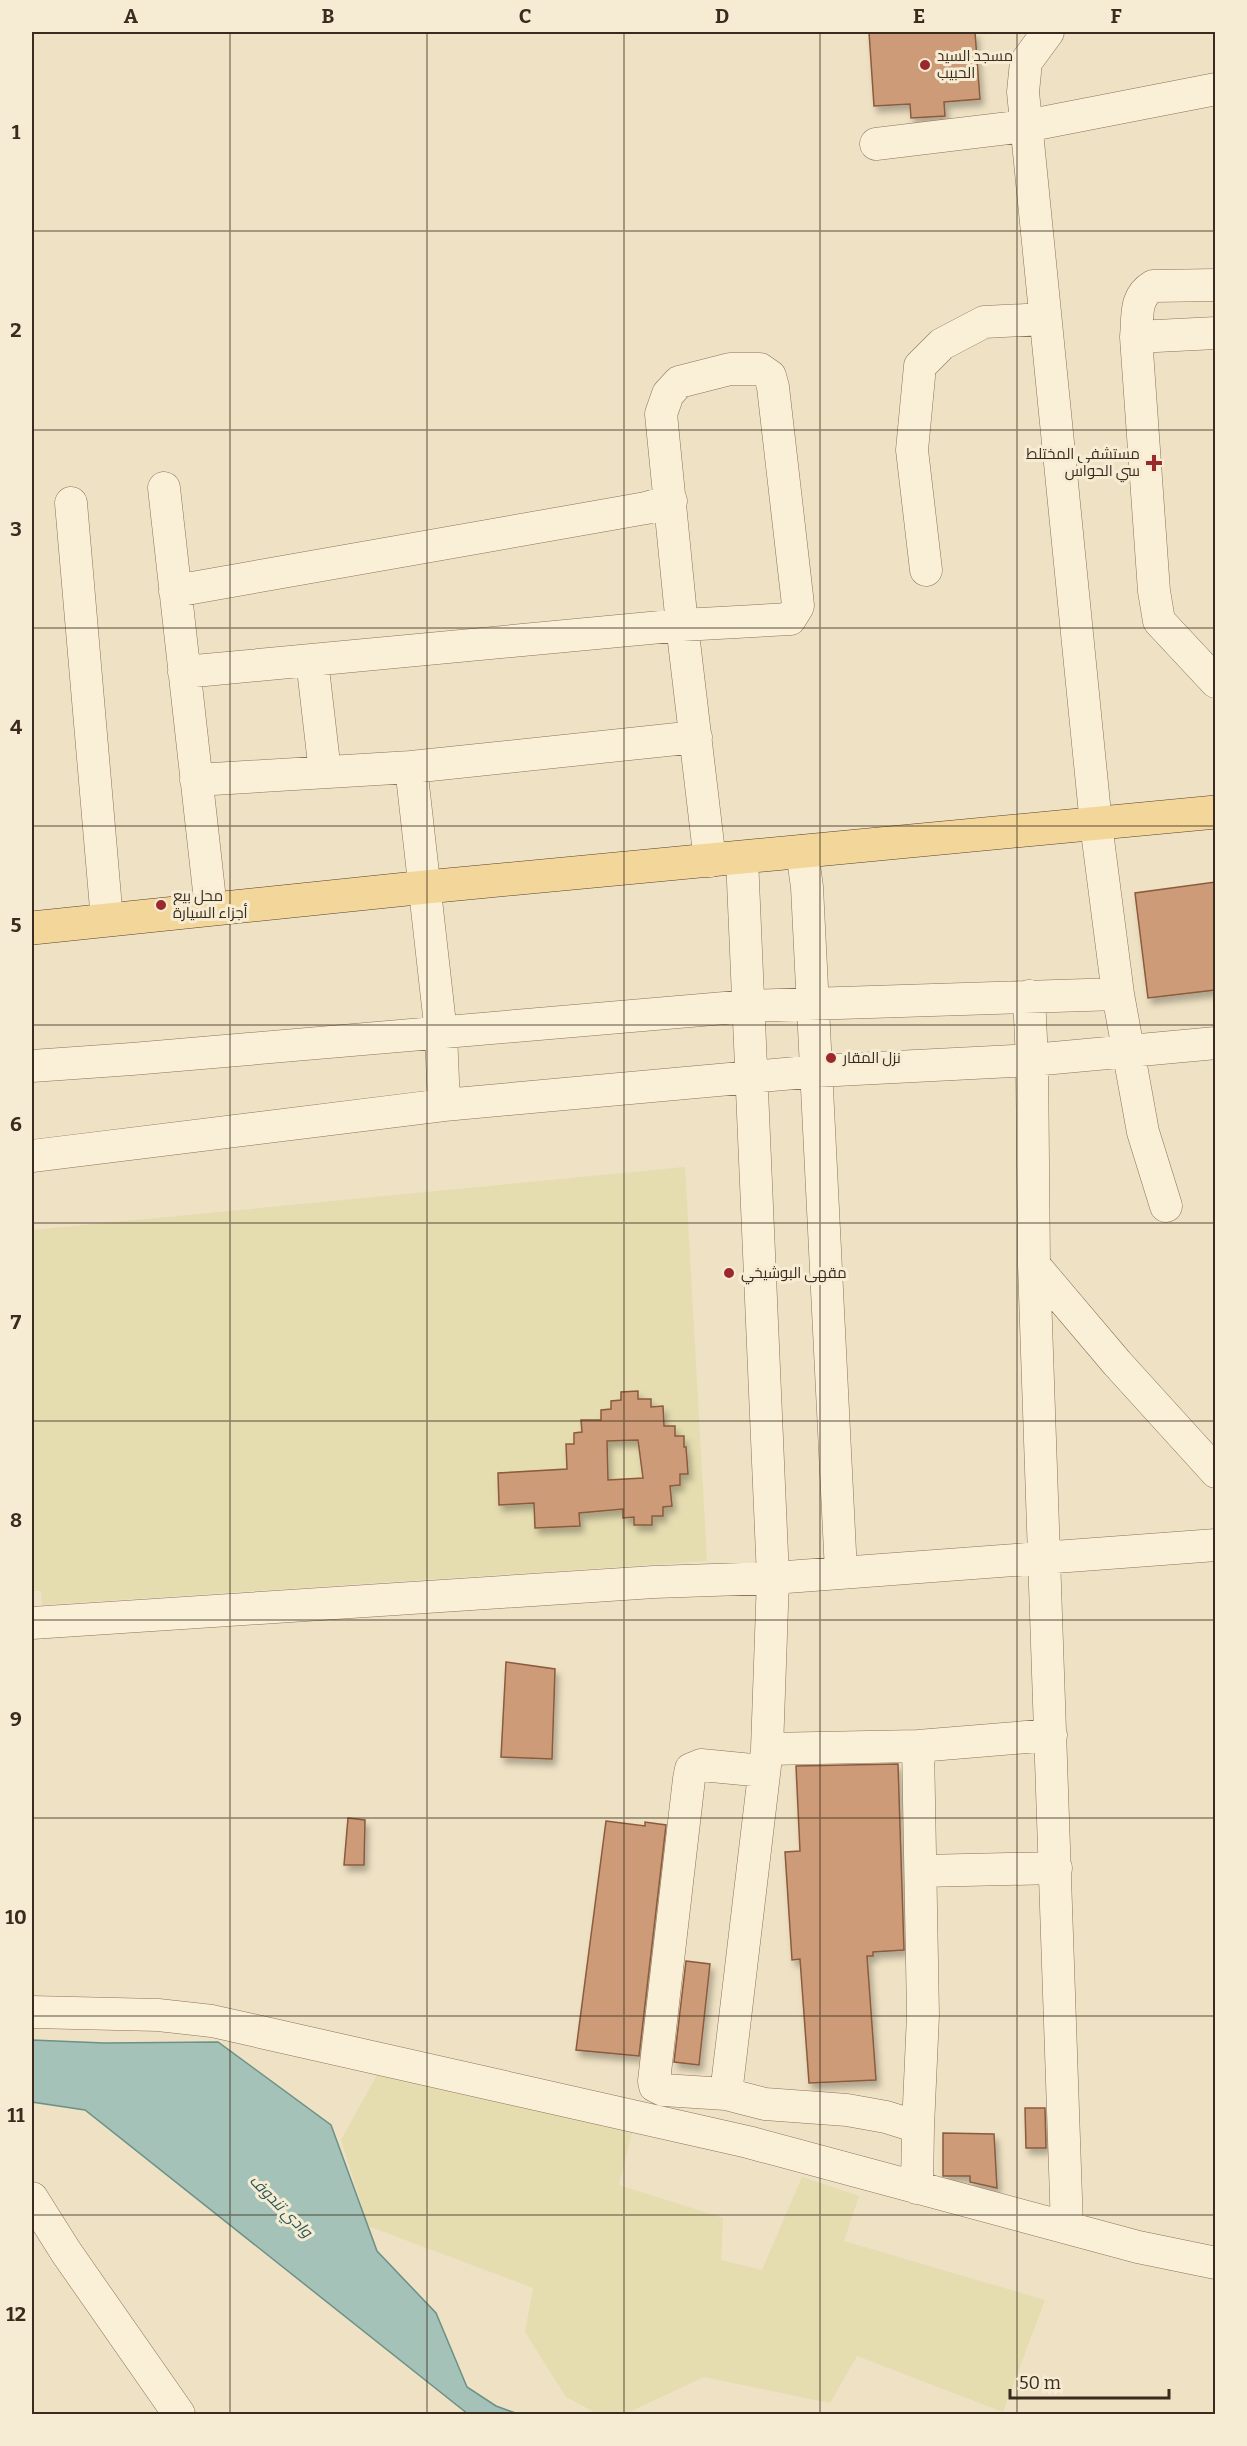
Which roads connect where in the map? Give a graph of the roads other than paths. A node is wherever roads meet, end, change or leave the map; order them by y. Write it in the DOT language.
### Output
graph roads {
  1 [pos="1048,32"];
  2 [pos="1215,89"];
  3 [pos="1026,126"];
  4 [pos="876,144"];
  5 [pos="1215,285"];
  6 [pos="1046,319"];
  7 [pos="1215,333"];
  8 [pos="1136,336"];
  9 [pos="164,488"];
  10 [pos="671,501"];
  11 [pos="71,503"];
  12 [pos="926,570"];
  13 [pos="175,591"];
  14 [pos="682,625"];
  15 [pos="312,660"];
  16 [pos="184,672"];
  17 [pos="1215,682"];
  18 [pos="696,737"];
  19 [pos="411,767"];
  20 [pos="325,772"];
  21 [pos="196,780"];
  22 [pos="1215,812"];
  23 [pos="1096,824"];
  24 [pos="802,851"];
  25 [pos="726,860"];
  26 [pos="426,887"];
  27 [pos="211,909"];
  28 [pos="107,920"];
  29 [pos="32,928"];
  30 [pos="1118,994"];
  31 [pos="1029,996"];
  32 [pos="812,1003"];
  33 [pos="748,1006"];
  34 [pos="441,1033"];
  35 [pos="1215,1044"];
  36 [pos="1127,1052"];
  37 [pos="1032,1060"];
  38 [pos="32,1066"];
  39 [pos="817,1071"];
  40 [pos="750,1077"];
  41 [pos="444,1105"];
  42 [pos="32,1156"];
  43 [pos="1166,1206"];
  44 [pos="1034,1265"];
  45 [pos="1215,1472"];
  46 [pos="1215,1545"];
  47 [pos="1046,1557"];
  48 [pos="841,1572"];
  49 [pos="773,1578"];
  50 [pos="32,1623"];
  51 [pos="1051,1734"];
  52 [pos="918,1746"];
  53 [pos="766,1760"];
  54 [pos="1056,1868"];
  55 [pos="922,1871"];
  56 [pos="32,2012"];
  57 [pos="726,2094"];
  58 [pos="918,2127"];
  59 [pos="917,2187"];
  60 [pos="32,2198"];
  61 [pos="1067,2227"];
  62 [pos="1215,2263"];
  63 [pos="178,2415"];
  1 -- 3 [label="street"];
  2 -- 3 [label="street"];
  3 -- 4 [label="street"];
  3 -- 6 [label="street"];
  5 -- 8 [label="street"];
  6 -- 12 [label="street"];
  6 -- 23 [label="street"];
  7 -- 8 [label="street"];
  8 -- 17 [label="street"];
  9 -- 13 [label="street"];
  10 -- 13 [label="street"];
  10 -- 14 [label="street"];
  10 -- 14 [label="street"];
  11 -- 28 [label="street"];
  13 -- 16 [label="street"];
  14 -- 15 [label="street"];
  14 -- 18 [label="street"];
  15 -- 16 [label="street"];
  15 -- 20 [label="street"];
  16 -- 21 [label="street"];
  18 -- 19 [label="street"];
  18 -- 25 [label="street"];
  19 -- 20 [label="street"];
  19 -- 26 [label="street"];
  20 -- 21 [label="street"];
  21 -- 27 [label="street"];
  22 -- 23 [label="main road"];
  23 -- 24 [label="main road"];
  23 -- 30 [label="street"];
  24 -- 25 [label="main road"];
  24 -- 32 [label="street"];
  25 -- 26 [label="main road"];
  25 -- 33 [label="street"];
  26 -- 27 [label="main road"];
  26 -- 34 [label="street"];
  27 -- 28 [label="main road"];
  28 -- 29 [label="main road"];
  30 -- 31 [label="street"];
  30 -- 36 [label="street"];
  31 -- 32 [label="street"];
  31 -- 37 [label="street"];
  32 -- 33 [label="street"];
  32 -- 39 [label="street"];
  33 -- 34 [label="street"];
  33 -- 40 [label="street"];
  34 -- 38 [label="street"];
  34 -- 41 [label="street"];
  35 -- 36 [label="street"];
  36 -- 37 [label="street"];
  36 -- 43 [label="street"];
  37 -- 39 [label="street"];
  37 -- 44 [label="street"];
  39 -- 40 [label="street"];
  39 -- 48 [label="street"];
  40 -- 41 [label="street"];
  40 -- 49 [label="street"];
  41 -- 42 [label="street"];
  44 -- 45 [label="street"];
  44 -- 47 [label="street"];
  46 -- 47 [label="street"];
  47 -- 48 [label="street"];
  47 -- 51 [label="street"];
  48 -- 49 [label="street"];
  49 -- 50 [label="street"];
  49 -- 53 [label="street"];
  51 -- 52 [label="street"];
  51 -- 54 [label="street"];
  52 -- 53 [label="street"];
  52 -- 55 [label="street"];
  53 -- 57 [label="street"];
  53 -- 57 [label="street"];
  54 -- 55 [label="street"];
  54 -- 61 [label="street"];
  55 -- 58 [label="street"];
  56 -- 59 [label="street"];
  57 -- 58 [label="street"];
  58 -- 59 [label="street"];
  59 -- 61 [label="street"];
  60 -- 63 [label="street"];
  61 -- 62 [label="street"];
}
